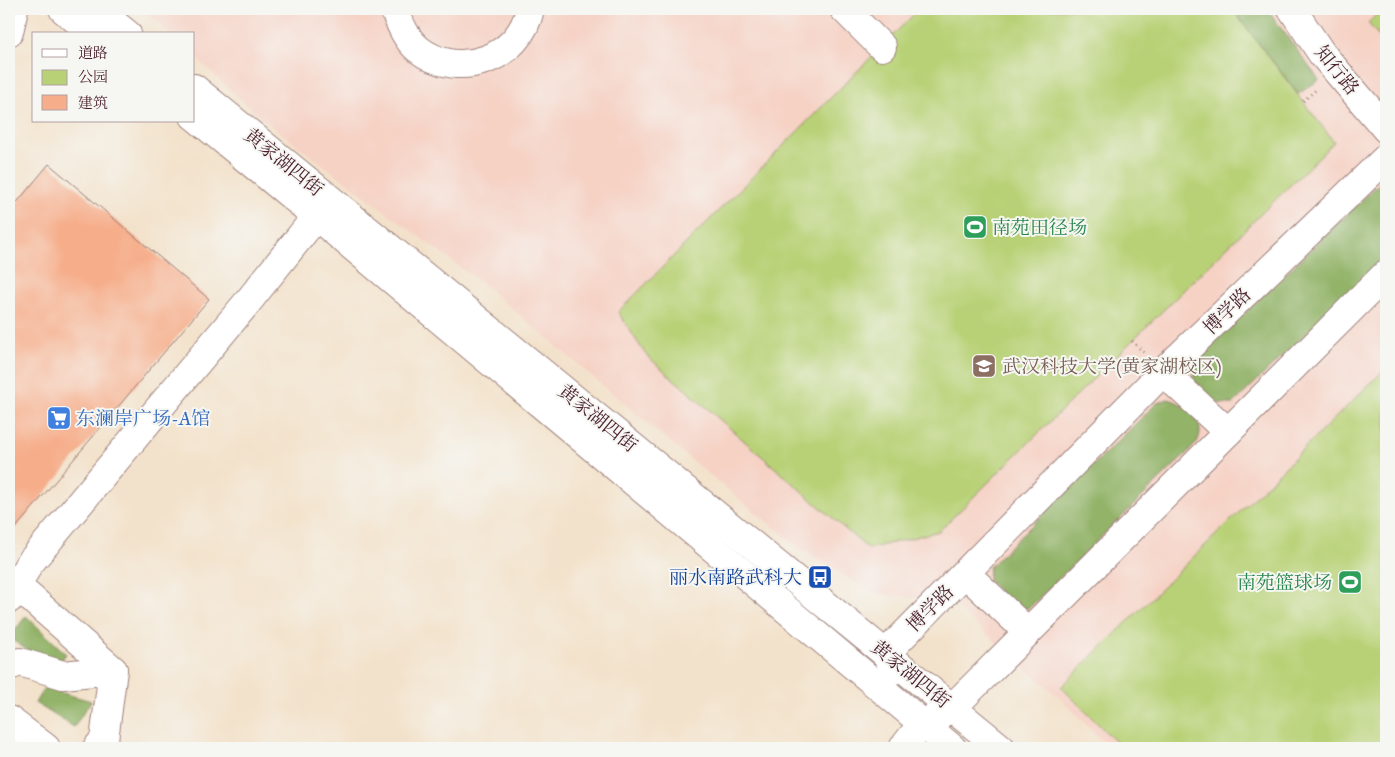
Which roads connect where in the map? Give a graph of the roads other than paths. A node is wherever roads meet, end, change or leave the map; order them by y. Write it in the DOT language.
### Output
graph roads {
  1 [pos="14,9"];
  2 [pos="63,9"];
  3 [pos="96,9"];
  4 [pos="394,9"];
  5 [pos="530,9"];
  6 [pos="844,9"];
  7 [pos="1292,9"];
  8 [pos="1309,9"];
  9 [pos="9,32"];
  10 [pos="92,32"];
  11 [pos="125,32"];
  12 [pos="882,47"];
  13 [pos="195,89"];
  14 [pos="1386,106"];
  15 [pos="195,117"];
  16 [pos="1386,129"];
  17 [pos="1386,158"];
  18 [pos="323,208"];
  19 [pos="1386,274"];
  20 [pos="1163,372"];
  21 [pos="1228,432"];
  22 [pos="965,573"];
  23 [pos="13,592"];
  24 [pos="1028,632"];
  25 [pos="886,654"];
  26 [pos="9,666"];
  27 [pos="113,670"];
  28 [pos="952,708"];
  29 [pos="9,720"];
  30 [pos="922,724"];
  31 [pos="105,745"];
  32 [pos="46,748"];
  33 [pos="903,748"];
  34 [pos="952,748"];
  35 [pos="1001,748"];
  1 -- 9 [label="street"];
  2 -- 10 [label="street"];
  3 -- 11 [label="street"];
  4 -- 5 [label="street"];
  6 -- 12 [label="street"];
  7 -- 16 [label="street, 知行路"];
  8 -- 14 [label="street, 知行路"];
  13 -- 18 [label="street, 黄家湖四街"];
  15 -- 18 [label="street, 黄家湖四街"];
  17 -- 20 [label="street, 博学路"];
  18 -- 23 [label="street"];
  18 -- 25 [label="street, 黄家湖四街"];
  18 -- 30 [label="street, 黄家湖四街"];
  19 -- 21 [label="street"];
  20 -- 21 [label="street"];
  20 -- 22 [label="street, 博学路"];
  21 -- 24 [label="street"];
  22 -- 24 [label="street"];
  22 -- 25 [label="street, 博学路"];
  23 -- 27 [label="street"];
  24 -- 28 [label="street"];
  25 -- 28 [label="street, 黄家湖四街"];
  25 -- 30 [label="street"];
  26 -- 27 [label="street"];
  27 -- 31 [label="street"];
  28 -- 30 [label="street"];
  28 -- 35 [label="street, 黄家湖四街"];
  29 -- 32 [label="street"];
  30 -- 33 [label="street"];
  30 -- 34 [label="street, 黄家湖四街"];
}
